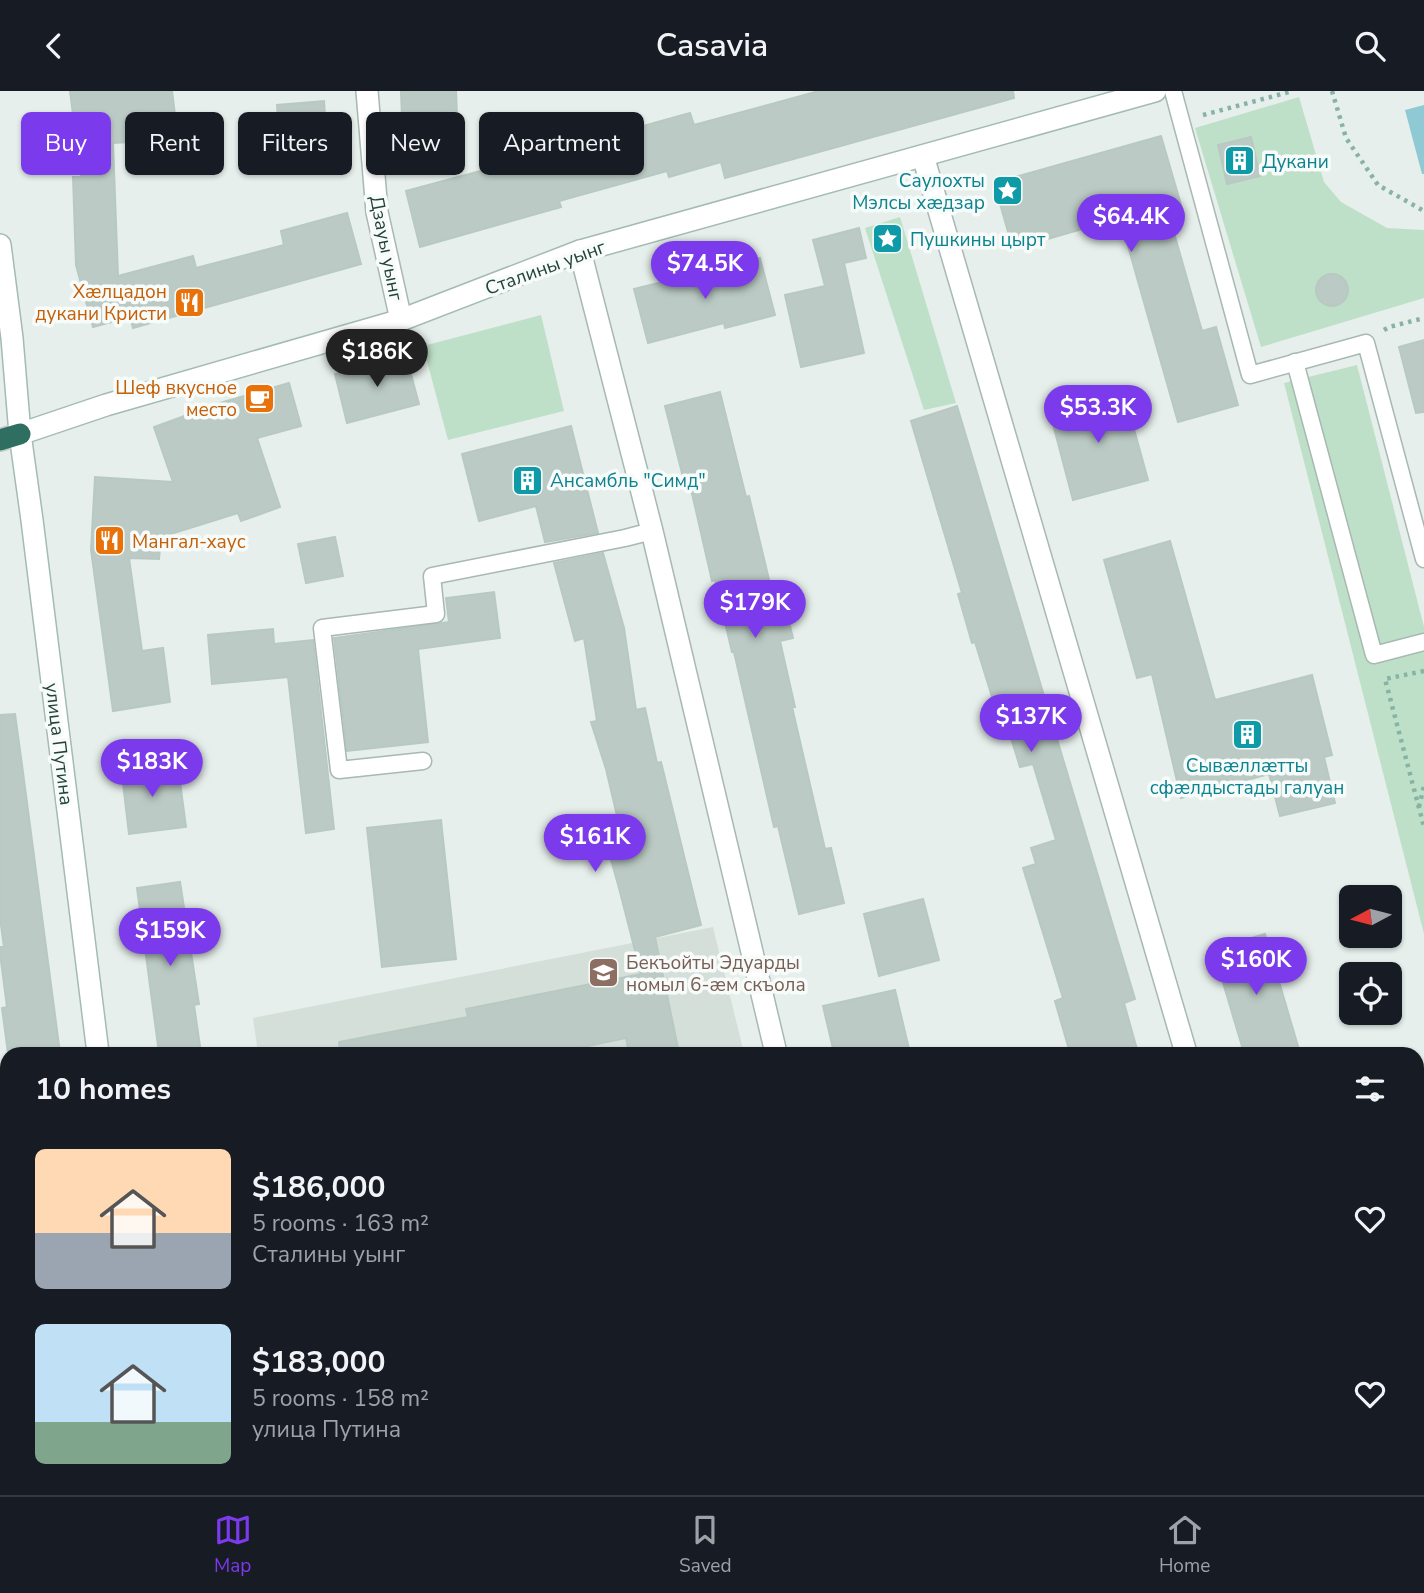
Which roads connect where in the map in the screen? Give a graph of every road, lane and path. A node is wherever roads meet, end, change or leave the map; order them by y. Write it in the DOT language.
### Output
graph roads {
  1 [pos="367,91"];
  2 [pos="1155,91"];
  3 [pos="1173,91"];
  4 [pos="1293,91"];
  5 [pos="1332,91"];
  6 [pos="1182,121"];
  7 [pos="923,156"];
  8 [pos="1424,211"];
  9 [pos="0,244"];
  10 [pos="580,251"];
  11 [pos="1424,318"];
  12 [pos="401,320"];
  13 [pos="1366,343"];
  14 [pos="1295,362"];
  15 [pos="10,437"];
  16 [pos="652,531"];
  17 [pos="1424,559"];
  18 [pos="1424,642"];
  19 [pos="1424,671"];
  20 [pos="424,761"];
  21 [pos="1424,786"];
  22 [pos="1419,807"];
  23 [pos="1424,827"];
  24 [pos="97,1047"];
  25 [pos="775,1047"];
  26 [pos="1184,1047"];
  1 -- 12 [label="street, Дзауы уынг"];
  2 -- 7 [label="street, Сталины уынг"];
  3 -- 6 [label="lane"];
  4 -- 6 [label="path"];
  5 -- 8 [label="path"];
  6 -- 14 [label="lane"];
  7 -- 10 [label="street, Сталины уынг"];
  7 -- 26 [label="street"];
  9 -- 15 [label="street, улица Путина"];
  10 -- 12 [label="street, Сталины уынг"];
  10 -- 16 [label="street"];
  11 -- 13 [label="path"];
  12 -- 15 [label="street, Сталины уынг"];
  13 -- 14 [label="lane"];
  13 -- 17 [label="lane"];
  14 -- 18 [label="lane"];
  15 -- 24 [label="street, улица Путина"];
  16 -- 20 [label="lane"];
  16 -- 25 [label="street"];
  19 -- 22 [label="path"];
  21 -- 22 [label="path"];
  22 -- 23 [label="path"];
}
